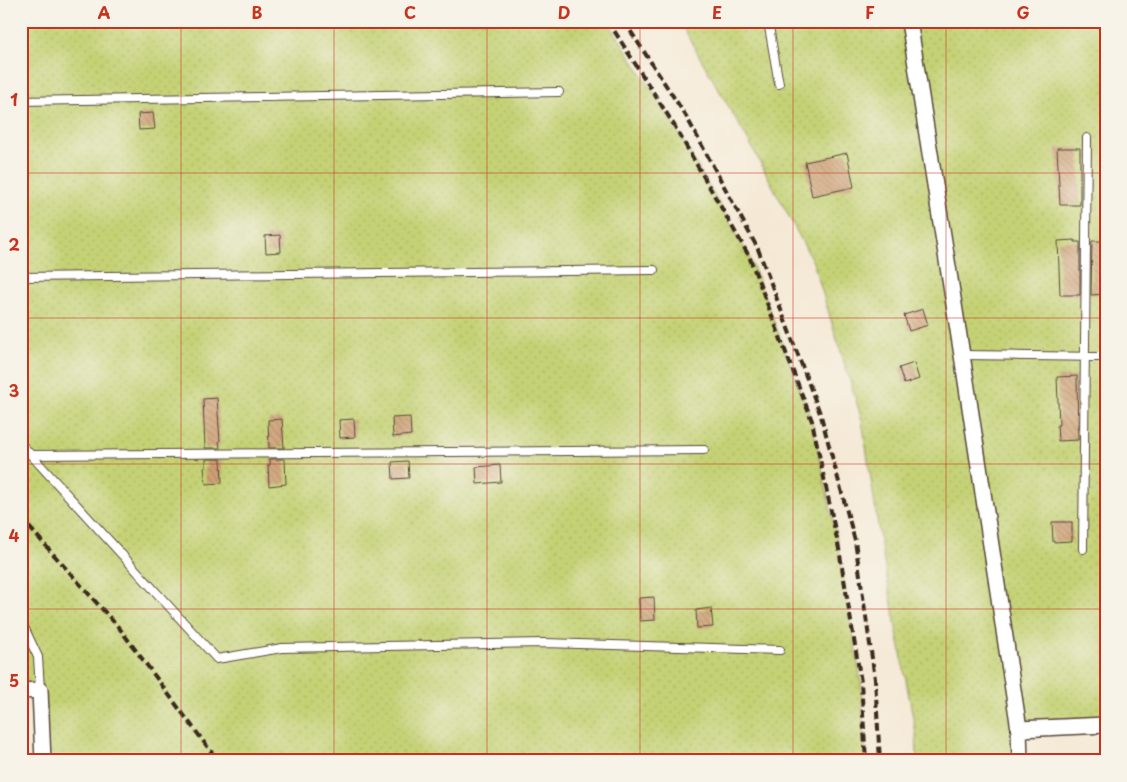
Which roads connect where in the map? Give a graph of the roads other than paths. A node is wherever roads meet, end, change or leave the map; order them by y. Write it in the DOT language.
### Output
graph roads {
  1 [pos="768,21"];
  2 [pos="909,21"];
  3 [pos="779,84"];
  4 [pos="559,92"];
  5 [pos="21,101"];
  6 [pos="1087,138"];
  7 [pos="654,270"];
  8 [pos="21,277"];
  9 [pos="962,355"];
  10 [pos="1086,356"];
  11 [pos="1106,356"];
  12 [pos="21,444"];
  13 [pos="704,450"];
  14 [pos="31,455"];
  15 [pos="1083,549"];
  16 [pos="22,624"];
  17 [pos="780,650"];
  18 [pos="40,690"];
  19 [pos="21,691"];
  20 [pos="1106,724"];
  21 [pos="1019,729"];
  22 [pos="43,761"];
  23 [pos="1020,761"];
  1 -- 3 [label="lane"];
  2 -- 9 [label="street"];
  4 -- 5 [label="lane"];
  6 -- 10 [label="lane"];
  7 -- 8 [label="lane"];
  9 -- 10 [label="lane"];
  9 -- 21 [label="street"];
  10 -- 11 [label="lane"];
  10 -- 15 [label="lane"];
  12 -- 14 [label="lane"];
  13 -- 14 [label="lane"];
  14 -- 17 [label="lane"];
  16 -- 18 [label="lane"];
  18 -- 19 [label="street"];
  18 -- 22 [label="street"];
  20 -- 21 [label="street"];
  21 -- 23 [label="street"];
}
